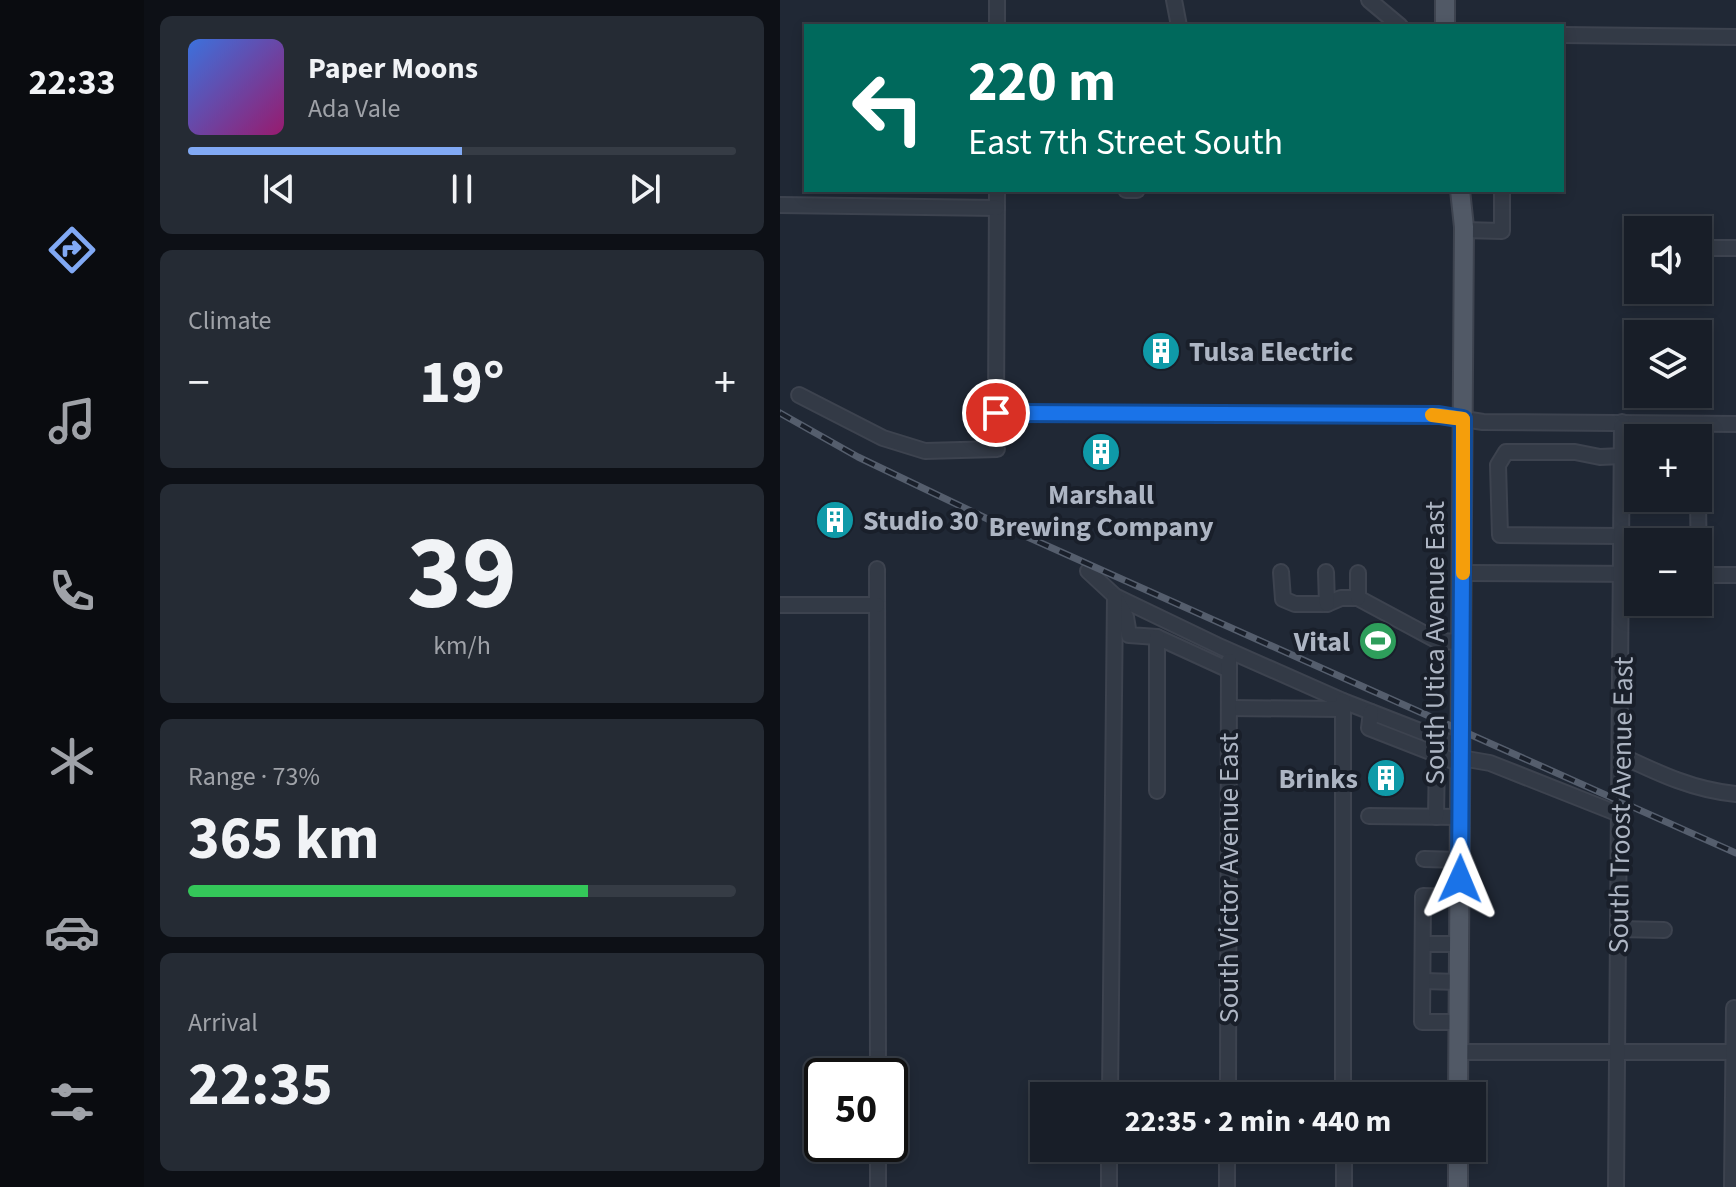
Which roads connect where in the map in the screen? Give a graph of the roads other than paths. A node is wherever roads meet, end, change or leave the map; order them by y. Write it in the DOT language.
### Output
graph roads {
  1 [pos="997,0"];
  2 [pos="1174,0"];
  3 [pos="1369,0"];
  4 [pos="1445,0"];
  5 [pos="997,24"];
  6 [pos="1179,24"];
  7 [pos="1398,24"];
  8 [pos="1445,24"];
  9 [pos="1564,35"];
  10 [pos="1736,37"];
  11 [pos="997,192"];
  12 [pos="1460,192"];
  13 [pos="1502,192"];
  14 [pos="780,205"];
  15 [pos="997,208"];
  16 [pos="1463,230"];
  17 [pos="1712,248"];
  18 [pos="1736,248"];
  19 [pos="799,395"];
  20 [pos="1463,419"];
  21 [pos="1622,422"];
  22 [pos="1639,424"];
  23 [pos="1736,424"];
  24 [pos="1712,428"];
  25 [pos="997,449"];
  26 [pos="1622,456"];
  27 [pos="1622,536"];
  28 [pos="877,569"];
  29 [pos="1088,571"];
  30 [pos="1281,572"];
  31 [pos="1326,572"];
  32 [pos="1358,573"];
  33 [pos="1463,573"];
  34 [pos="1622,574"];
  35 [pos="1712,575"];
  36 [pos="1736,575"];
  37 [pos="1115,596"];
  38 [pos="1358,598"];
  39 [pos="1327,604"];
  40 [pos="780,605"];
  41 [pos="877,605"];
  42 [pos="1157,637"];
  43 [pos="1463,642"];
  44 [pos="1343,705"];
  45 [pos="1229,708"];
  46 [pos="1371,712"];
  47 [pos="1437,754"];
  48 [pos="1620,755"];
  49 [pos="1461,756"];
  50 [pos="1157,791"];
  51 [pos="1736,794"];
  52 [pos="1619,814"];
  53 [pos="1369,816"];
  54 [pos="1436,817"];
  55 [pos="1461,817"];
  56 [pos="1424,859"];
  57 [pos="1460,860"];
  58 [pos="1460,897"];
  59 [pos="1618,929"];
  60 [pos="1664,930"];
  61 [pos="1423,944"];
  62 [pos="1459,944"];
  63 [pos="1423,981"];
  64 [pos="1459,982"];
  65 [pos="1734,1008"];
  66 [pos="1459,1022"];
  67 [pos="1617,1051"];
  68 [pos="1458,1052"];
  69 [pos="1735,1052"];
  70 [pos="878,1058"];
  71 [pos="1110,1082"];
  72 [pos="1228,1082"];
  73 [pos="1343,1082"];
  74 [pos="1458,1082"];
  75 [pos="878,1162"];
  76 [pos="1109,1162"];
  77 [pos="1227,1162"];
  78 [pos="1344,1162"];
  79 [pos="1458,1162"];
  80 [pos="878,1187"];
  81 [pos="1109,1187"];
  82 [pos="1227,1187"];
  83 [pos="1344,1187"];
  84 [pos="1458,1187"];
  85 [pos="1616,1187"];
  86 [pos="1732,1187"];
  1 -- 5 [label="street"];
  2 -- 6 [label="street"];
  3 -- 7 [label="street"];
  4 -- 8 [label="main road"];
  9 -- 10 [label="street"];
  11 -- 15 [label="street"];
  12 -- 16 [label="main road, South Utica Avenue East"];
  13 -- 16 [label="street"];
  14 -- 15 [label="street"];
  15 -- 20 [label="street"];
  16 -- 20 [label="main road, South Utica Avenue East"];
  17 -- 18 [label="street"];
  19 -- 25 [label="street"];
  20 -- 21 [label="street"];
  20 -- 33 [label="main road, South Utica Avenue East"];
  21 -- 22 [label="street"];
  21 -- 26 [label="street, South Troost Avenue East"];
  23 -- 24 [label="street"];
  26 -- 27 [label="street, South Troost Avenue East"];
  26 -- 27 [label="street"];
  27 -- 34 [label="street, South Troost Avenue East"];
  28 -- 41 [label="street"];
  29 -- 37 [label="street"];
  30 -- 39 [label="street"];
  31 -- 39 [label="street"];
  32 -- 38 [label="street"];
  33 -- 34 [label="street"];
  33 -- 43 [label="main road, South Utica Avenue East"];
  34 -- 48 [label="street, South Troost Avenue East"];
  35 -- 36 [label="street"];
  37 -- 42 [label="street"];
  37 -- 44 [label="street"];
  37 -- 71 [label="street"];
  38 -- 39 [label="street"];
  38 -- 43 [label="street"];
  40 -- 41 [label="street"];
  41 -- 70 [label="street"];
  42 -- 45 [label="street, South Victor Avenue East"];
  42 -- 50 [label="street"];
  43 -- 49 [label="main road, South Utica Avenue East"];
  44 -- 45 [label="street"];
  44 -- 46 [label="street"];
  44 -- 73 [label="street"];
  45 -- 72 [label="street, South Victor Avenue East"];
  46 -- 47 [label="street"];
  46 -- 49 [label="street"];
  47 -- 49 [label="street"];
  47 -- 54 [label="street"];
  48 -- 51 [label="street"];
  48 -- 52 [label="street, South Troost Avenue East"];
  49 -- 52 [label="street"];
  49 -- 55 [label="main road, South Utica Avenue East"];
  52 -- 59 [label="street, South Troost Avenue East"];
  53 -- 54 [label="street"];
  54 -- 55 [label="street"];
  55 -- 57 [label="main road, South Utica Avenue East"];
  56 -- 57 [label="street"];
  57 -- 58 [label="main road, South Utica Avenue East"];
  58 -- 61 [label="street"];
  58 -- 62 [label="main road, South Utica Avenue East"];
  59 -- 60 [label="street"];
  59 -- 67 [label="street, South Troost Avenue East"];
  61 -- 62 [label="street"];
  61 -- 63 [label="street"];
  62 -- 64 [label="main road, South Utica Avenue East"];
  63 -- 64 [label="street"];
  63 -- 66 [label="street"];
  64 -- 66 [label="main road, South Utica Avenue East"];
  65 -- 69 [label="street"];
  66 -- 68 [label="main road, South Utica Avenue East"];
  67 -- 68 [label="street"];
  67 -- 69 [label="street"];
  67 -- 85 [label="street, South Troost Avenue East"];
  68 -- 74 [label="main road, South Utica Avenue East"];
  69 -- 86 [label="street"];
  75 -- 80 [label="street"];
  76 -- 81 [label="street"];
  77 -- 82 [label="street"];
  78 -- 83 [label="street"];
  79 -- 84 [label="main road"];
}
